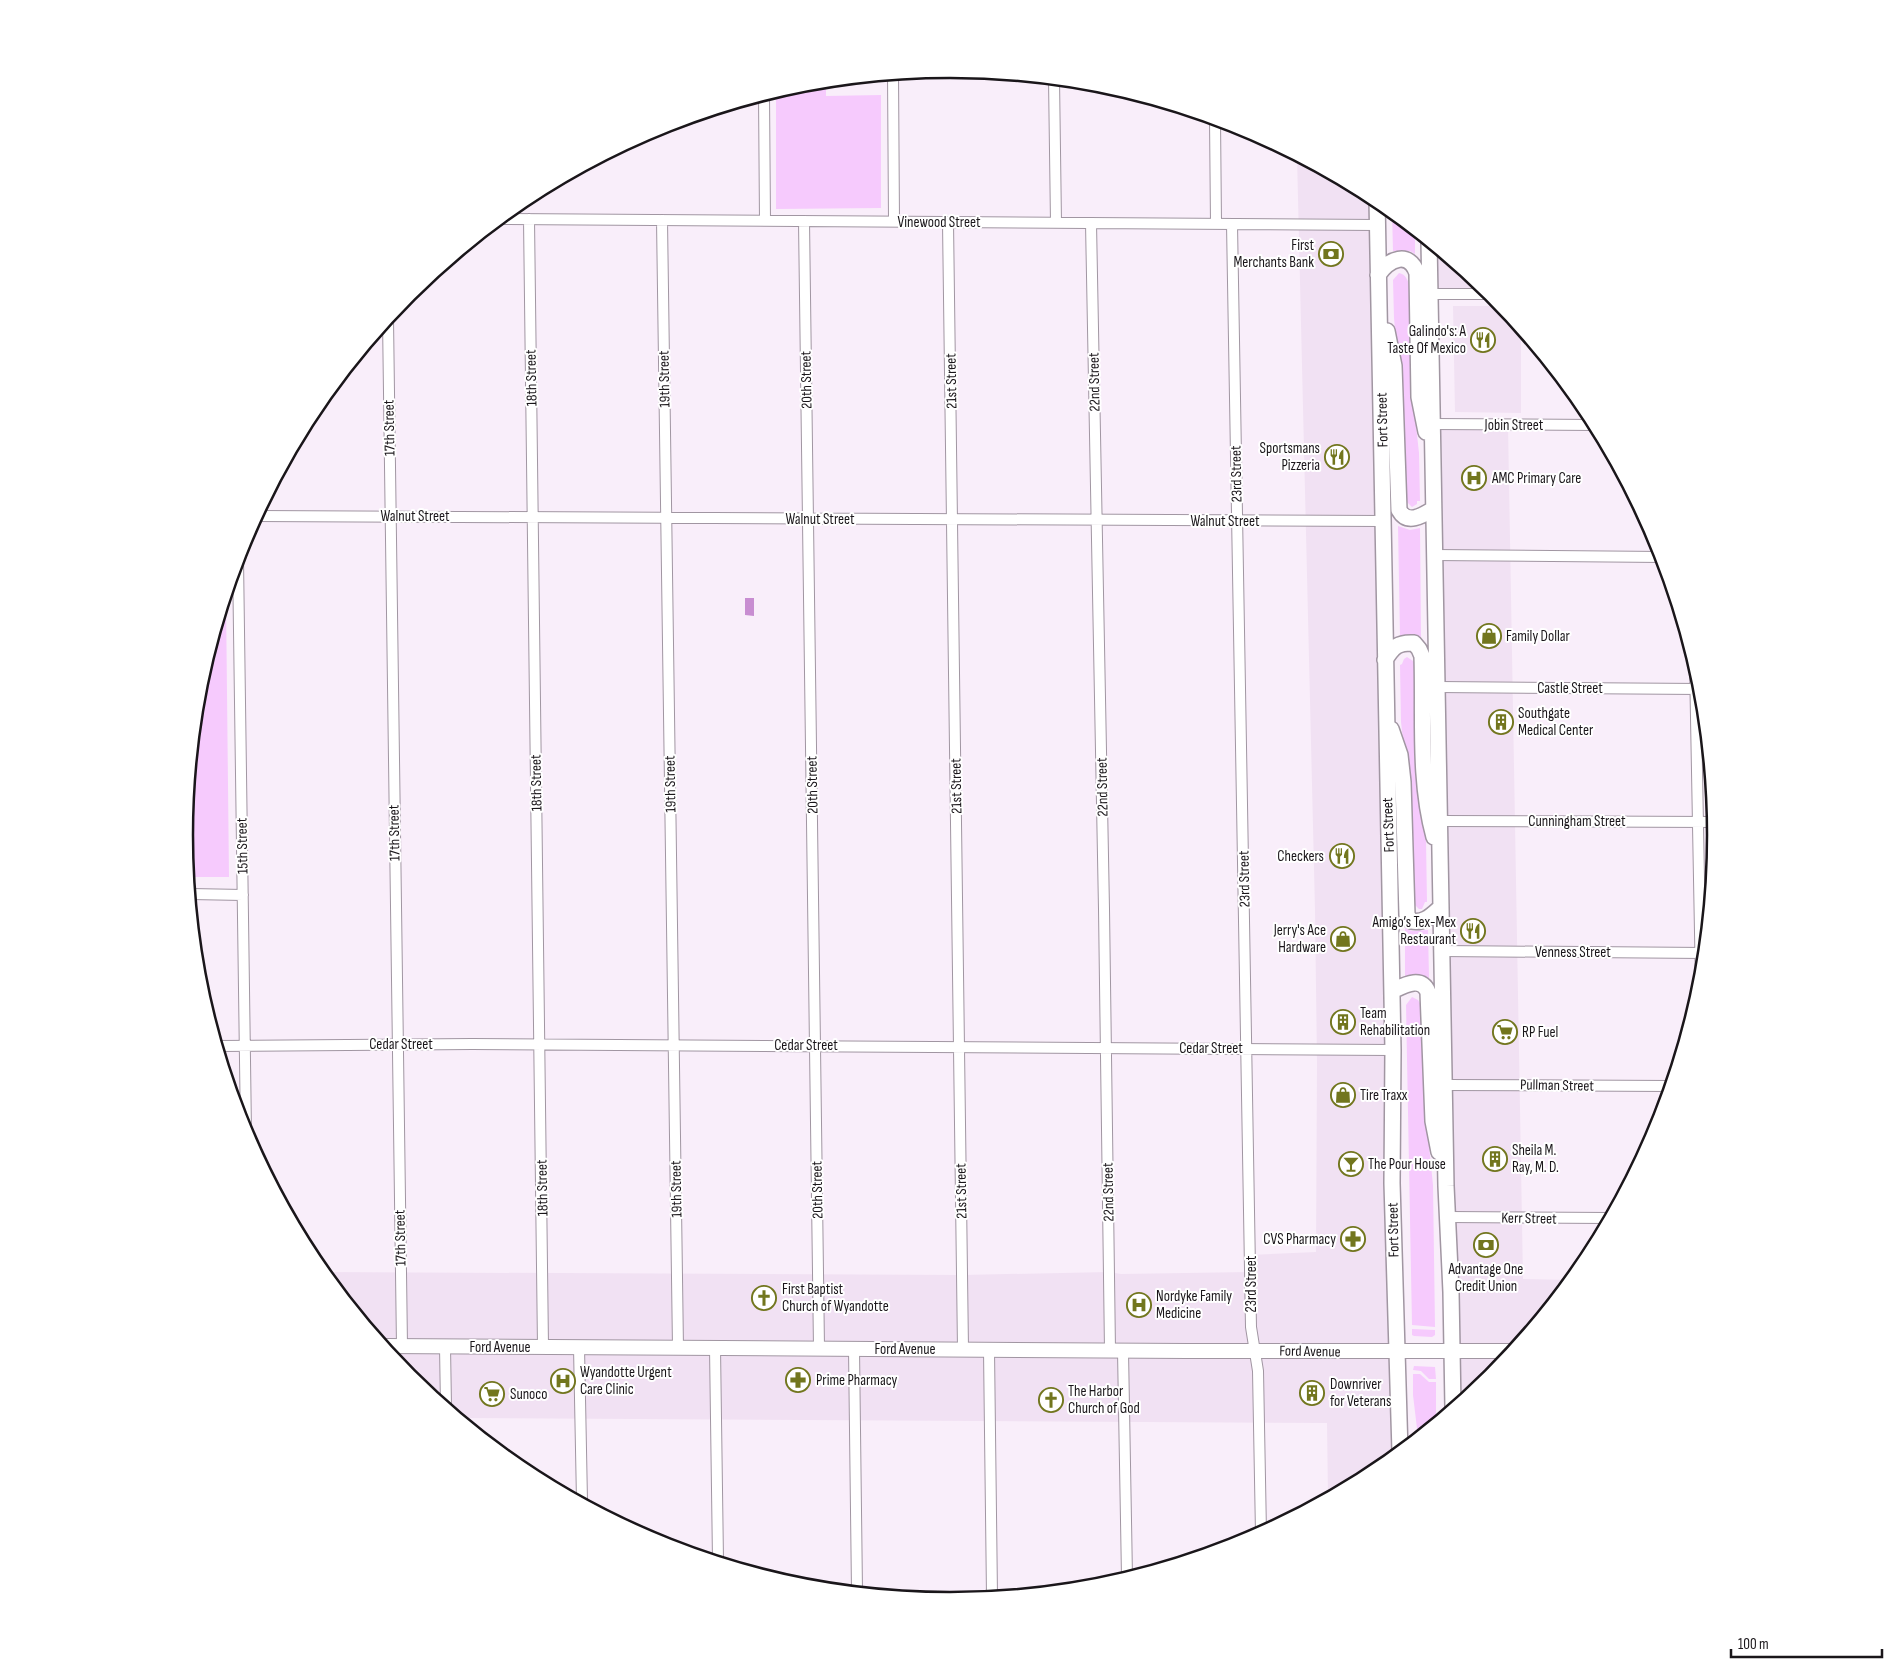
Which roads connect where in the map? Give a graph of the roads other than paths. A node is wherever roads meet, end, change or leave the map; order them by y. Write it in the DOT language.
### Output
graph roads {
  1 [pos="893,80"];
  2 [pos="1054,85"];
  3 [pos="764,101"];
  4 [pos="1215,126"];
  5 [pos="1377,209"];
  6 [pos="511,219"];
  7 [pos="528,219"];
  8 [pos="662,220"];
  9 [pos="766,221"];
  10 [pos="804,221"];
  11 [pos="894,222"];
  12 [pos="948,222"];
  13 [pos="1056,223"];
  14 [pos="1091,223"];
  15 [pos="1216,224"];
  16 [pos="1232,224"];
  17 [pos="1377,225"];
  18 [pos="1429,249"];
  19 [pos="1378,275"];
  20 [pos="1431,294"];
  21 [pos="1481,294"];
  22 [pos="1380,301"];
  23 [pos="388,327"];
  24 [pos="1432,424"];
  25 [pos="1587,425"];
  26 [pos="1433,456"];
  27 [pos="1433,509"];
  28 [pos="265,516"];
  29 [pos="390,516"];
  30 [pos="533,517"];
  31 [pos="666,518"];
  32 [pos="808,518"];
  33 [pos="953,519"];
  34 [pos="1096,520"];
  35 [pos="1237,521"];
  36 [pos="1383,521"];
  37 [pos="1434,555"];
  38 [pos="1654,557"];
  39 [pos="238,579"];
  40 [pos="1385,660"];
  41 [pos="1438,687"];
  42 [pos="1693,689"];
  43 [pos="1387,718"];
  44 [pos="1699,722"];
  45 [pos="1439,821"];
  46 [pos="1698,822"];
  47 [pos="1708,822"];
  48 [pos="1440,863"];
  49 [pos="196,894"];
  50 [pos="243,895"];
  51 [pos="1441,907"];
  52 [pos="1701,930"];
  53 [pos="1442,951"];
  54 [pos="1698,953"];
  55 [pos="1392,991"];
  56 [pos="397,1044"];
  57 [pos="540,1044"];
  58 [pos="674,1045"];
  59 [pos="224,1046"];
  60 [pos="244,1046"];
  61 [pos="815,1046"];
  62 [pos="960,1046"];
  63 [pos="1106,1047"];
  64 [pos="1247,1048"];
  65 [pos="1394,1050"];
  66 [pos="1444,1085"];
  67 [pos="1664,1086"];
  68 [pos="245,1109"];
  69 [pos="1446,1173"];
  70 [pos="1448,1217"];
  71 [pos="1603,1218"];
  72 [pos="392,1346"];
  73 [pos="402,1346"];
  74 [pos="445,1347"];
  75 [pos="544,1347"];
  76 [pos="579,1347"];
  77 [pos="678,1348"];
  78 [pos="715,1348"];
  79 [pos="818,1348"];
  80 [pos="854,1349"];
  81 [pos="963,1349"];
  82 [pos="990,1350"];
  83 [pos="1117,1350"];
  84 [pos="1452,1350"];
  85 [pos="1254,1351"];
  86 [pos="1504,1351"];
  87 [pos="1398,1352"];
  88 [pos="446,1399"];
  89 [pos="1453,1401"];
  90 [pos="1400,1443"];
  91 [pos="582,1495"];
  92 [pos="1260,1525"];
  93 [pos="718,1554"];
  94 [pos="1126,1571"];
  95 [pos="857,1586"];
  96 [pos="992,1590"];
  1 -- 11 [label="street"];
  2 -- 13 [label="street"];
  3 -- 9 [label="street"];
  4 -- 15 [label="street"];
  5 -- 17 [label="main road, Fort Street"];
  6 -- 7 [label="street, Vinewood Street"];
  7 -- 8 [label="street, Vinewood Street"];
  7 -- 30 [label="street, 18th Street"];
  8 -- 9 [label="street, Vinewood Street"];
  8 -- 31 [label="street, 19th Street"];
  9 -- 10 [label="street, Vinewood Street"];
  10 -- 11 [label="street, Vinewood Street"];
  10 -- 32 [label="street, 20th Street"];
  11 -- 12 [label="street, Vinewood Street"];
  12 -- 13 [label="street, Vinewood Street"];
  12 -- 33 [label="street, 21st Street"];
  13 -- 14 [label="street, Vinewood Street"];
  14 -- 15 [label="street, Vinewood Street"];
  14 -- 34 [label="street, 22nd Street"];
  15 -- 16 [label="street, Vinewood Street"];
  16 -- 17 [label="street, Vinewood Street"];
  16 -- 35 [label="street, 23rd Street"];
  17 -- 19 [label="main road, Fort Street"];
  18 -- 20 [label="main road"];
  19 -- 22 [label="main road, Fort Street"];
  19 -- 26 [label="main road"];
  20 -- 21 [label="street"];
  20 -- 24 [label="main road"];
  22 -- 27 [label="main road"];
  22 -- 36 [label="main road, Fort Street"];
  23 -- 29 [label="street, 17th Street"];
  24 -- 25 [label="street, Jobin Street"];
  24 -- 26 [label="main road"];
  26 -- 27 [label="main road"];
  27 -- 37 [label="main road"];
  28 -- 29 [label="street, Walnut Street"];
  29 -- 30 [label="street, Walnut Street"];
  29 -- 56 [label="street, 17th Street"];
  30 -- 31 [label="street, Walnut Street"];
  30 -- 57 [label="street, 18th Street"];
  31 -- 32 [label="street, Walnut Street"];
  31 -- 58 [label="street, 19th Street"];
  32 -- 33 [label="street, Walnut Street"];
  32 -- 61 [label="street, 20th Street"];
  33 -- 34 [label="street, Walnut Street"];
  33 -- 62 [label="street, 21st Street"];
  34 -- 35 [label="street, Walnut Street"];
  34 -- 63 [label="street, 22nd Street"];
  35 -- 36 [label="street, Walnut Street"];
  35 -- 64 [label="street, 23rd Street"];
  36 -- 40 [label="main road, Fort Street"];
  37 -- 38 [label="street"];
  37 -- 41 [label="main road"];
  39 -- 50 [label="street, 15th Street"];
  40 -- 43 [label="main road, Fort Street"];
  40 -- 48 [label="main road"];
  41 -- 42 [label="street, Castle Street"];
  41 -- 45 [label="main road"];
  43 -- 51 [label="main road"];
  43 -- 55 [label="main road, Fort Street"];
  44 -- 46 [label="street"];
  45 -- 46 [label="street, Cunningham Street"];
  45 -- 48 [label="main road"];
  46 -- 47 [label="street, Cunningham Street"];
  46 -- 52 [label="street"];
  48 -- 51 [label="main road"];
  49 -- 50 [label="street"];
  50 -- 60 [label="street, 15th Street"];
  51 -- 53 [label="main road"];
  53 -- 54 [label="street, Venness Street"];
  53 -- 66 [label="main road"];
  55 -- 65 [label="main road, Fort Street"];
  55 -- 69 [label="main road"];
  56 -- 57 [label="street, Cedar Street"];
  56 -- 60 [label="street, Cedar Street"];
  56 -- 73 [label="street, 17th Street"];
  57 -- 58 [label="street, Cedar Street"];
  57 -- 75 [label="street, 18th Street"];
  58 -- 61 [label="street, Cedar Street"];
  58 -- 77 [label="street, 19th Street"];
  59 -- 60 [label="street, Cedar Street"];
  60 -- 68 [label="street, 15th Street"];
  61 -- 62 [label="street, Cedar Street"];
  61 -- 79 [label="street, 20th Street"];
  62 -- 63 [label="street, Cedar Street"];
  62 -- 81 [label="street, 21st Street"];
  63 -- 64 [label="street, Cedar Street"];
  63 -- 83 [label="street, 22nd Street"];
  64 -- 65 [label="street, Cedar Street"];
  64 -- 85 [label="street, 23rd Street"];
  65 -- 87 [label="main road, Fort Street"];
  66 -- 67 [label="street, Pullman Street"];
  66 -- 69 [label="main road"];
  69 -- 70 [label="main road"];
  70 -- 71 [label="street, Kerr Street"];
  70 -- 84 [label="main road"];
  72 -- 73 [label="main road, Ford Avenue"];
  73 -- 74 [label="main road, Ford Avenue"];
  74 -- 75 [label="main road, Ford Avenue"];
  74 -- 88 [label="street"];
  75 -- 76 [label="main road, Ford Avenue"];
  76 -- 77 [label="main road, Ford Avenue"];
  76 -- 91 [label="street"];
  77 -- 78 [label="main road, Ford Avenue"];
  78 -- 79 [label="main road, Ford Avenue"];
  78 -- 93 [label="street"];
  79 -- 80 [label="main road, Ford Avenue"];
  80 -- 81 [label="main road, Ford Avenue"];
  80 -- 95 [label="street"];
  81 -- 82 [label="main road, Ford Avenue"];
  82 -- 83 [label="main road, Ford Avenue"];
  82 -- 96 [label="street"];
  83 -- 85 [label="main road, Ford Avenue"];
  83 -- 94 [label="street, 22nd Street"];
  84 -- 86 [label="main road, Ford Avenue"];
  84 -- 87 [label="main road, Ford Avenue"];
  84 -- 89 [label="main road"];
  85 -- 87 [label="main road, Ford Avenue"];
  85 -- 92 [label="street, 23rd Street"];
  87 -- 90 [label="main road, Fort Street"];
}
